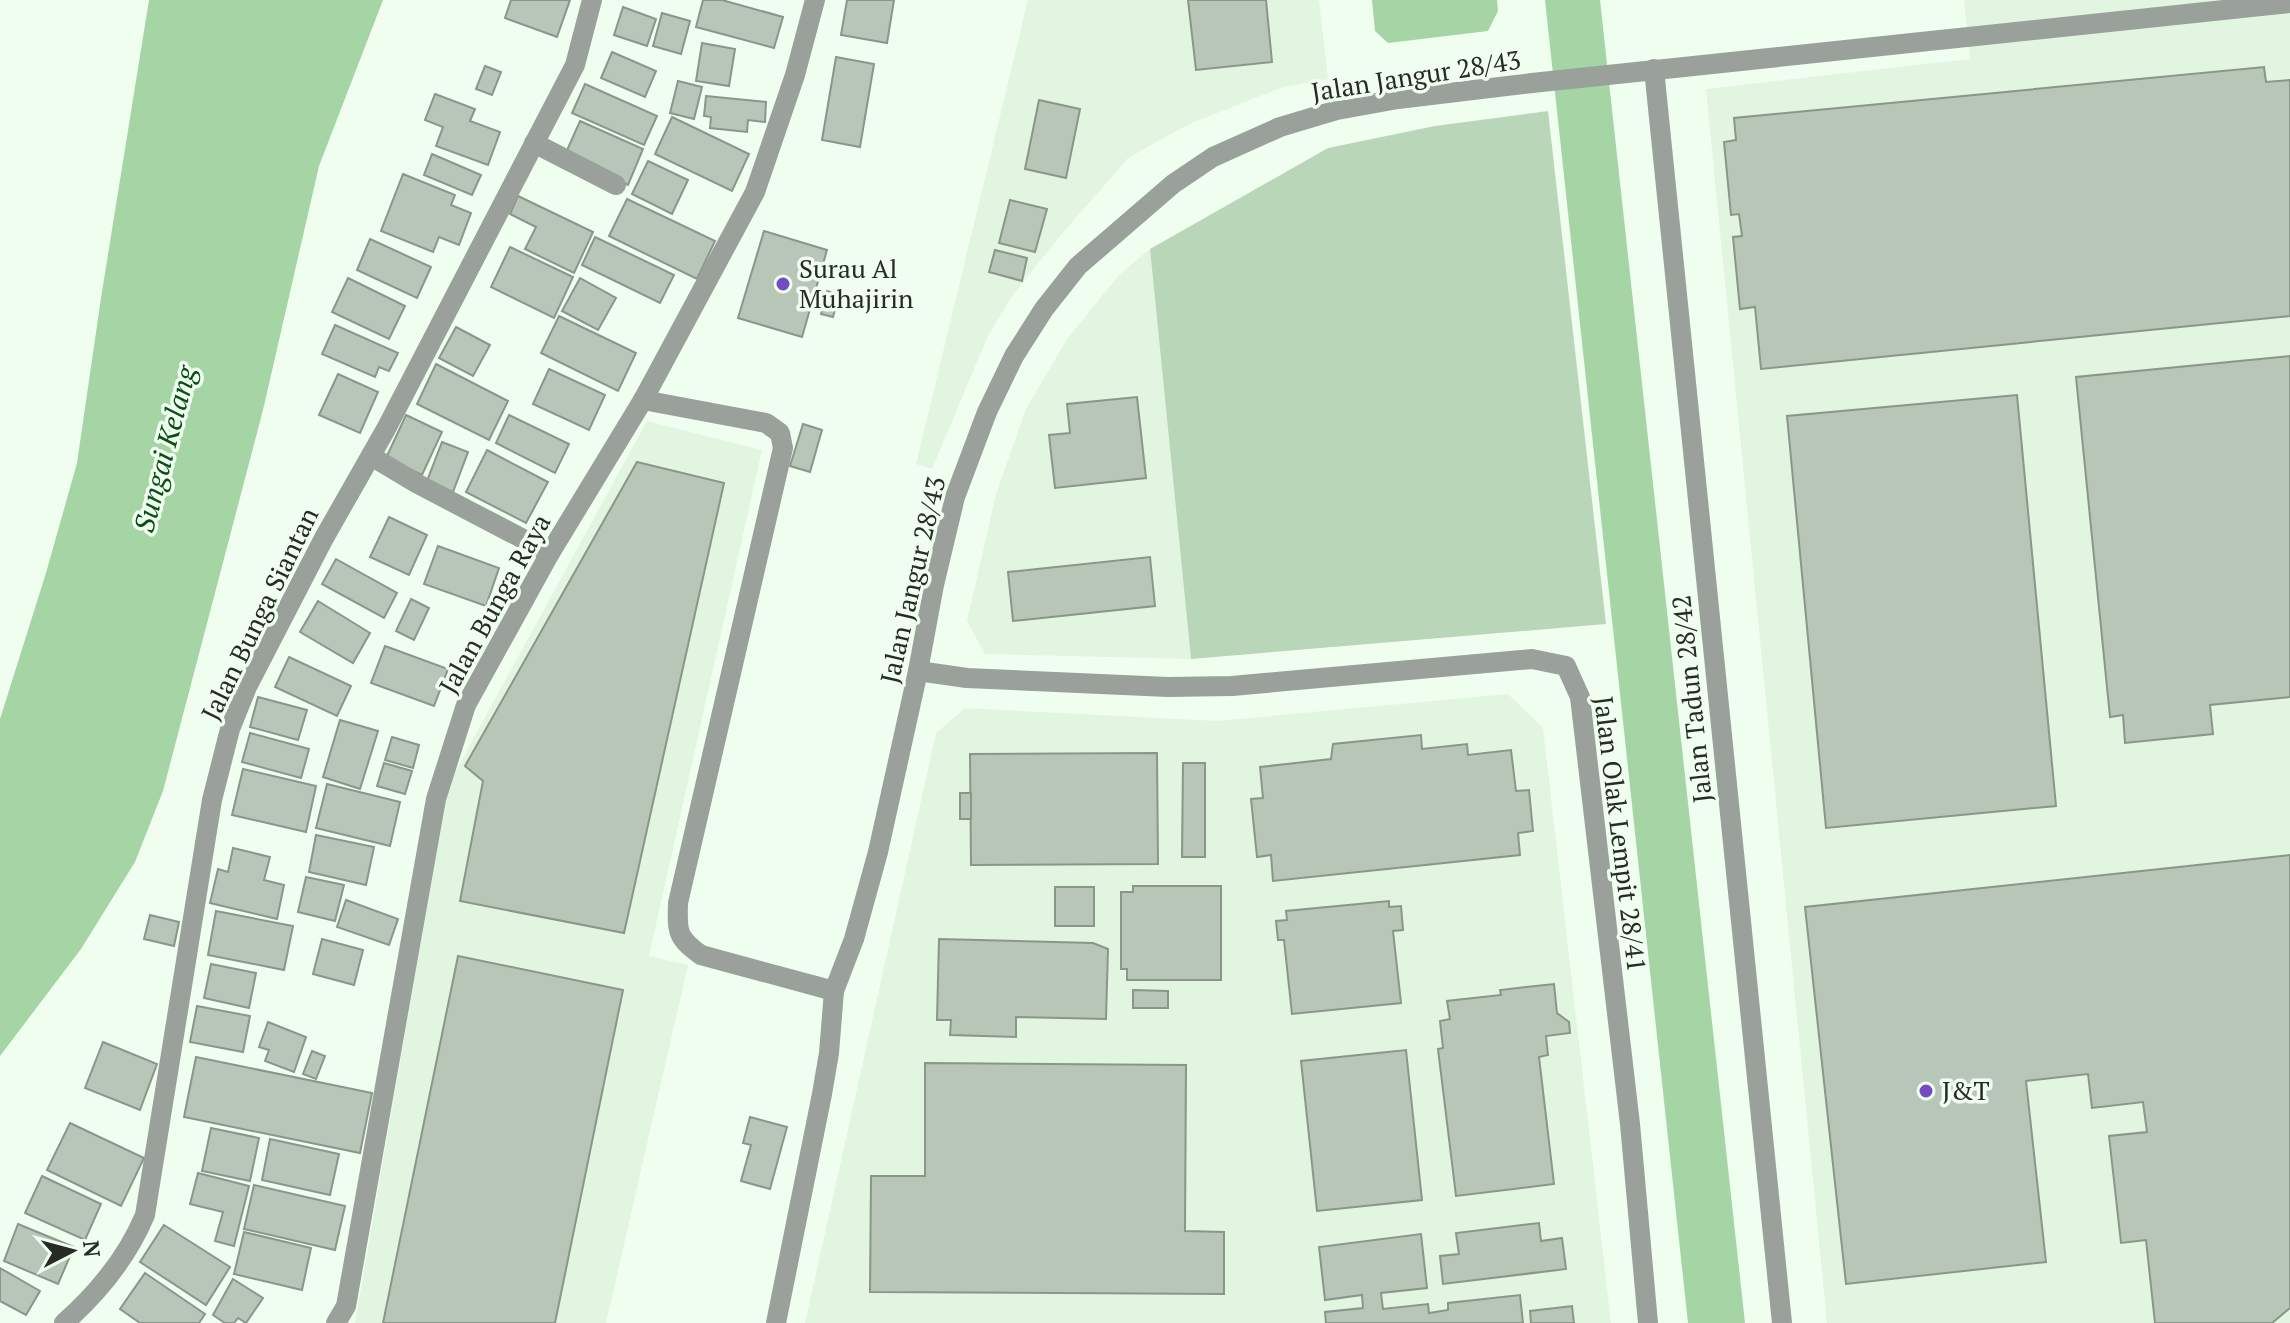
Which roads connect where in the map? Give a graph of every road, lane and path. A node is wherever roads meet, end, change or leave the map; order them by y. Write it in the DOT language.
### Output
graph roads {
  1 [pos="592,0"];
  2 [pos="815,0"];
  3 [pos="2290,3"];
  4 [pos="1654,69"];
  5 [pos="534,143"];
  6 [pos="616,185"];
  7 [pos="643,400"];
  8 [pos="371,456"];
  9 [pos="550,553"];
  10 [pos="918,671"];
  11 [pos="834,991"];
  12 [pos="64,1323"];
  13 [pos="336,1323"];
  14 [pos="776,1323"];
  15 [pos="1648,1323"];
  16 [pos="1782,1323"];
  1 -- 5 [label="street, Jalan Bunga Siantan"];
  2 -- 7 [label="street, Jalan Bunga Raya"];
  3 -- 4 [label="street, Jalan Jangur 28/43"];
  4 -- 10 [label="street, Jalan Jangur 28/43"];
  4 -- 16 [label="street, Jalan Tadun 28/42"];
  5 -- 6 [label="street"];
  5 -- 8 [label="street, Jalan Bunga Siantan"];
  7 -- 9 [label="street, Jalan Bunga Raya"];
  7 -- 11 [label="street"];
  8 -- 9 [label="street"];
  8 -- 12 [label="street, Jalan Bunga Siantan"];
  9 -- 13 [label="street, Jalan Bunga Raya"];
  10 -- 11 [label="street, Jalan Jangur 28/43"];
  10 -- 15 [label="street, Jalan Olak Lempit 28/41"];
  11 -- 14 [label="street, Jalan Jangur 28/43"];
}
